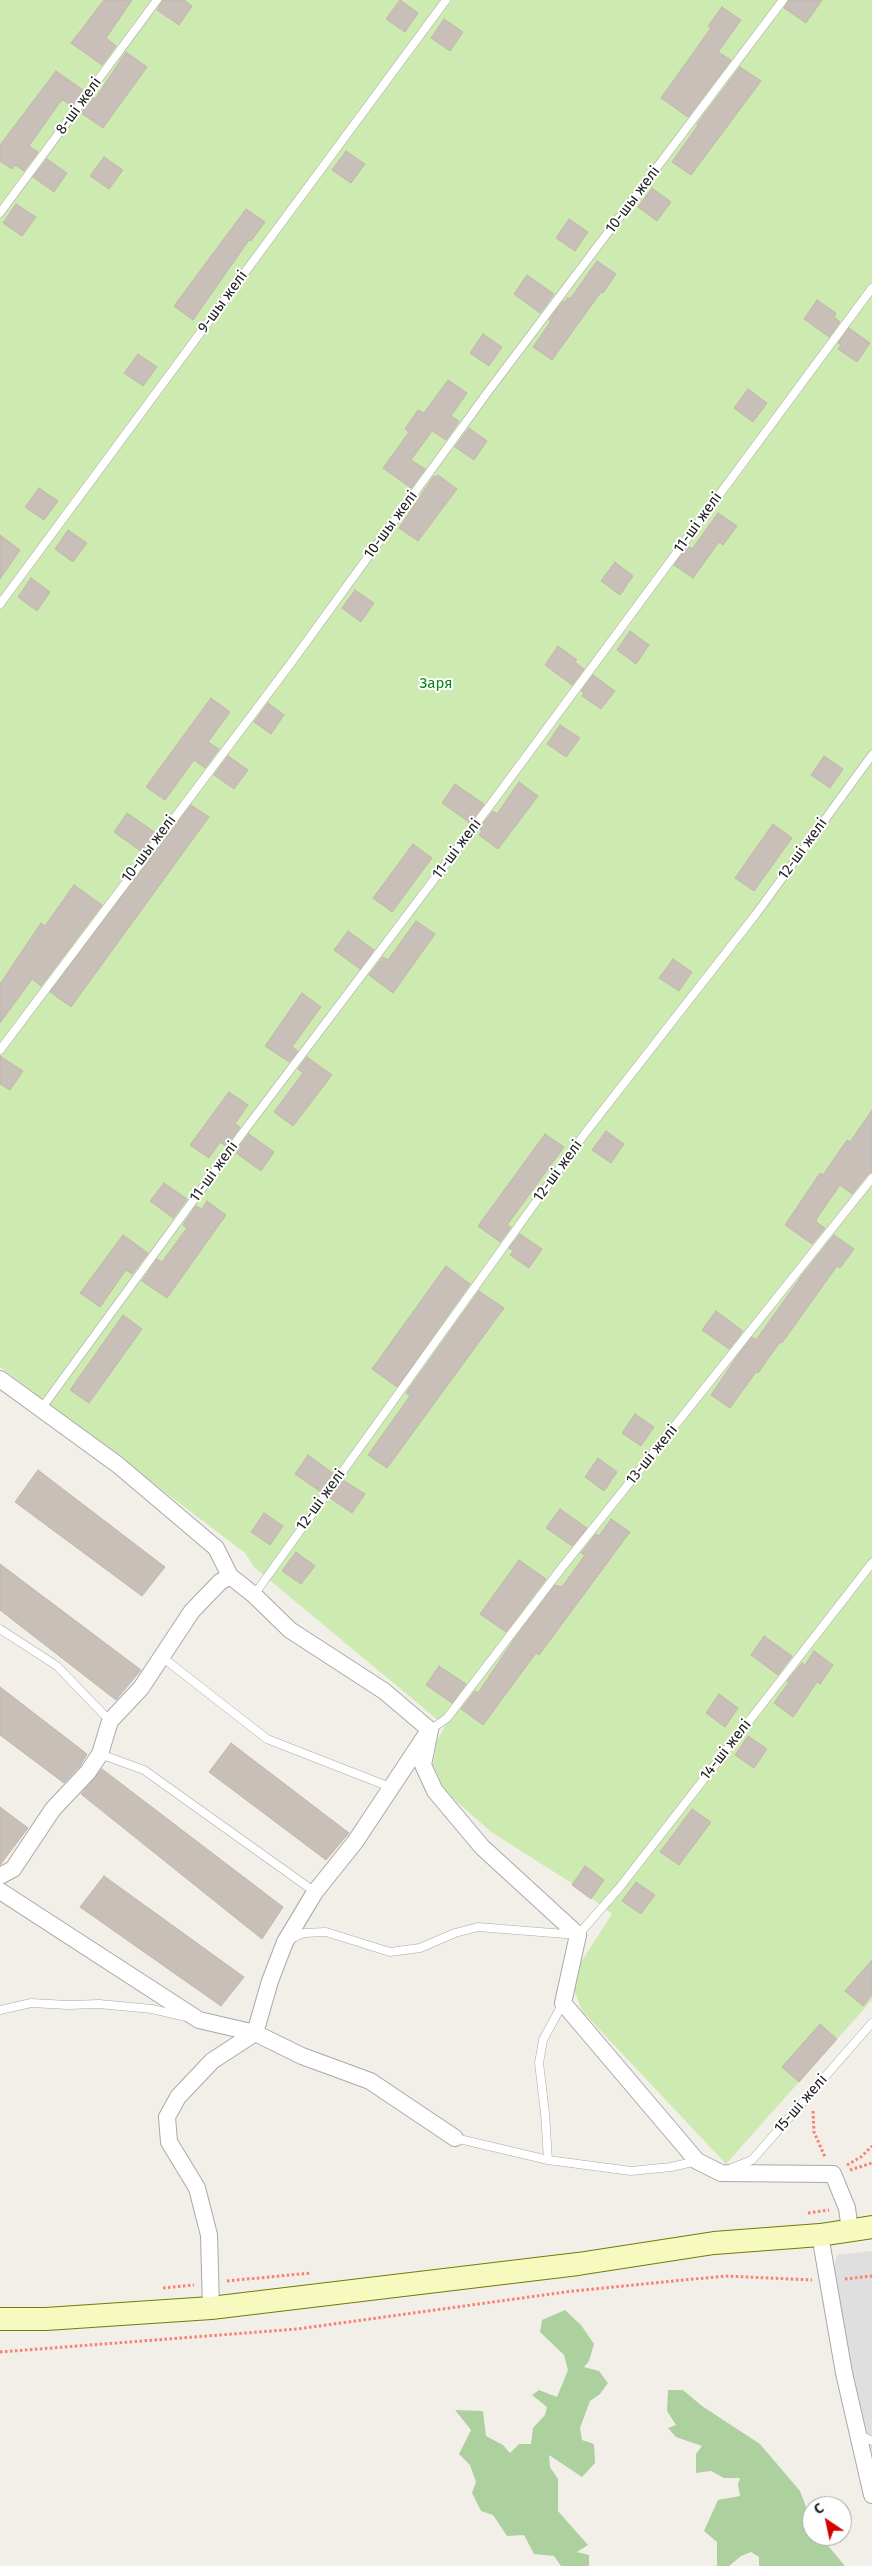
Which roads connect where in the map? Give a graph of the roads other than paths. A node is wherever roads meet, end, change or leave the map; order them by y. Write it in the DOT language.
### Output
graph roads {
  1 [pos="157,0"];
  2 [pos="446,0"];
  3 [pos="783,0"];
  4 [pos="0,213"];
  5 [pos="872,288"];
  6 [pos="0,604"];
  7 [pos="872,755"];
  8 [pos="0,1050"];
  9 [pos="872,1178"];
  10 [pos="0,1379"];
  11 [pos="41,1409"];
  12 [pos="872,1563"];
  13 [pos="230,1576"];
  14 [pos="254,1594"];
  15 [pos="0,1629"];
  16 [pos="162,1657"];
  17 [pos="110,1721"];
  18 [pos="430,1730"];
  19 [pos="100,1754"];
  20 [pos="390,1787"];
  21 [pos="0,1876"];
  22 [pos="0,1891"];
  23 [pos="315,1892"];
  24 [pos="578,1935"];
  25 [pos="285,1942"];
  26 [pos="563,2003"];
  27 [pos="0,2010"];
  28 [pos="199,2020"];
  29 [pos="872,2023"];
  30 [pos="255,2033"];
  31 [pos="454,2138"];
  32 [pos="548,2160"];
  33 [pos="697,2161"];
  34 [pos="721,2173"];
  35 [pos="861,2229"];
  36 [pos="820,2236"];
  37 [pos="211,2308"];
  38 [pos="0,2319"];
  39 [pos="865,2437"];
  40 [pos="872,2496"];
  1 -- 4 [label="lane, 8-ші желі"];
  2 -- 6 [label="lane, 9-шы желі"];
  3 -- 8 [label="lane, 10-шы желі"];
  5 -- 11 [label="lane, 11-ші желі"];
  7 -- 14 [label="lane, 12-ші желі"];
  9 -- 18 [label="lane, 13-ші желі"];
  10 -- 11 [label="street"];
  11 -- 13 [label="street"];
  12 -- 24 [label="lane, 14-ші желі"];
  13 -- 14 [label="street"];
  13 -- 16 [label="street"];
  14 -- 18 [label="street"];
  15 -- 17 [label="lane"];
  16 -- 17 [label="street"];
  16 -- 20 [label="lane"];
  17 -- 19 [label="street"];
  18 -- 20 [label="street"];
  18 -- 24 [label="street"];
  19 -- 21 [label="street"];
  19 -- 23 [label="lane"];
  20 -- 23 [label="street"];
  22 -- 28 [label="street"];
  23 -- 25 [label="street"];
  24 -- 25 [label="lane"];
  24 -- 26 [label="street"];
  25 -- 30 [label="street"];
  26 -- 32 [label="lane"];
  26 -- 33 [label="street"];
  27 -- 28 [label="lane"];
  28 -- 30 [label="street"];
  29 -- 34 [label="lane, 15-ші желі"];
  30 -- 31 [label="street"];
  30 -- 37 [label="street"];
  31 -- 32 [label="lane"];
  32 -- 33 [label="lane"];
  33 -- 34 [label="street"];
  34 -- 35 [label="street"];
  35 -- 36 [label="street"];
  36 -- 37 [label="street"];
  36 -- 39 [label="street"];
  37 -- 38 [label="street"];
  39 -- 40 [label="street"];
}
